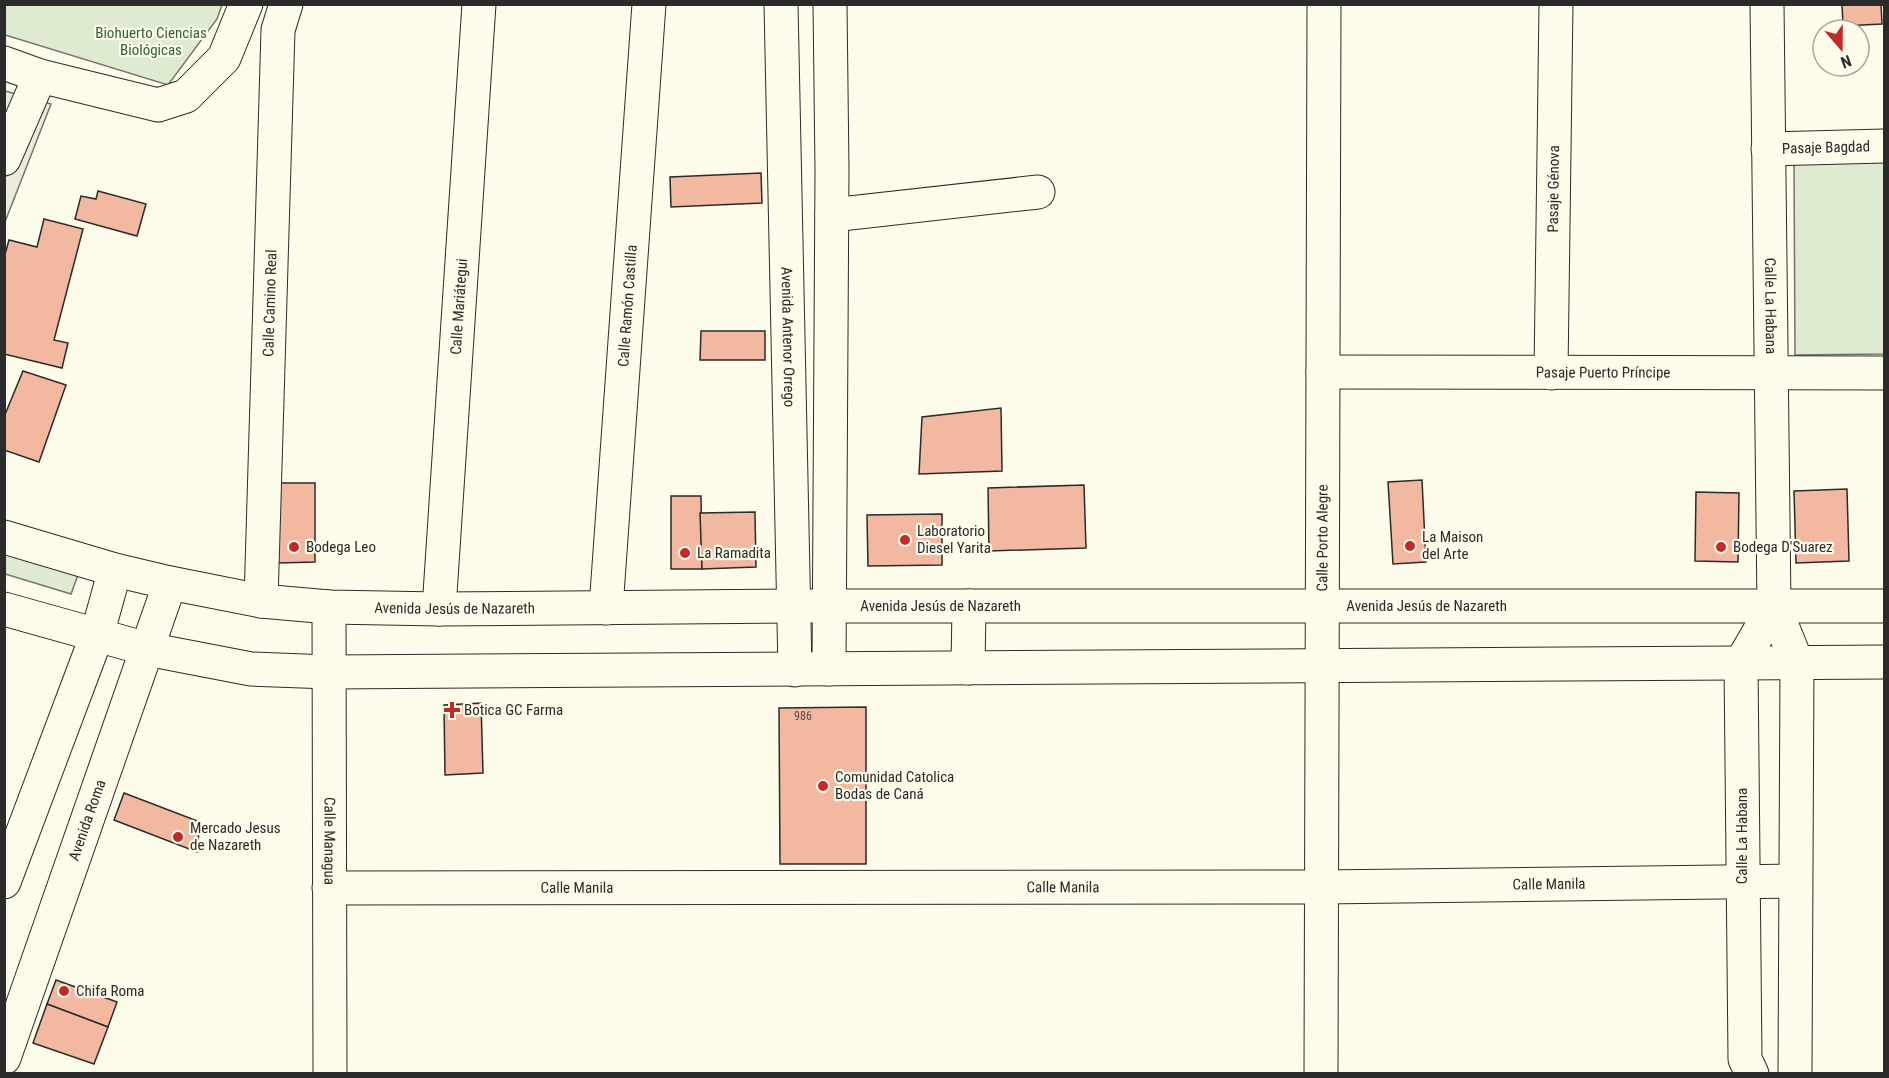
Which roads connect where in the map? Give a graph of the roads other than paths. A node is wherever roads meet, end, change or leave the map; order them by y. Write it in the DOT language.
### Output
graph roads {
  1 [pos="246,4"];
  2 [pos="286,4"];
  3 [pos="479,4"];
  4 [pos="649,4"];
  5 [pos="781,4"];
  6 [pos="830,4"];
  7 [pos="1323,4"];
  8 [pos="1556,4"];
  9 [pos="1767,4"];
  10 [pos="4,63"];
  11 [pos="40,76"];
  12 [pos="1884,146"];
  13 [pos="1768,149"];
  14 [pos="4,159"];
  15 [pos="784,168"];
  16 [pos="832,170"];
  17 [pos="1038,192"];
  18 [pos="832,214"];
  19 [pos="1323,372"];
  20 [pos="1551,373"];
  21 [pos="1771,373"];
  22 [pos="1884,373"];
  23 [pos="4,537"];
  24 [pos="115,570"];
  25 [pos="170,583"];
  26 [pos="261,602"];
  27 [pos="793,606"];
  28 [pos="830,606"];
  29 [pos="969,606"];
  30 [pos="1322,606"];
  31 [pos="1774,606"];
  32 [pos="1884,606"];
  33 [pos="329,607"];
  34 [pos="606,608"];
  35 [pos="4,609"];
  36 [pos="439,609"];
  37 [pos="97,635"];
  38 [pos="147,650"];
  39 [pos="1884,662"];
  40 [pos="1741,663"];
  41 [pos="1797,663"];
  42 [pos="1322,666"];
  43 [pos="968,668"];
  44 [pos="829,669"];
  45 [pos="795,670"];
  46 [pos="329,672"];
  47 [pos="1742,881"];
  48 [pos="1794,881"];
  49 [pos="4,882"];
  50 [pos="1321,887"];
  51 [pos="329,888"];
  52 [pos="4,1058"];
  53 [pos="330,1074"];
  54 [pos="1321,1074"];
  55 [pos="1752,1074"];
  56 [pos="1795,1074"];
  1 -- 11 [label="street"];
  2 -- 26 [label="street, Calle Camino Real"];
  3 -- 36 [label="street, Calle Mariátegui"];
  4 -- 34 [label="street, Calle Ramón Castilla"];
  5 -- 15 [label="street, Avenida Antenor Orrego"];
  6 -- 16 [label="street"];
  7 -- 19 [label="street, Calle Porto Alegre"];
  8 -- 20 [label="street, Pasaje Génova"];
  9 -- 13 [label="street, Calle La Habana"];
  10 -- 11 [label="street"];
  11 -- 14 [label="street"];
  12 -- 13 [label="street, Pasaje Bagdad"];
  13 -- 21 [label="street, Calle La Habana"];
  15 -- 16 [label="street"];
  15 -- 27 [label="street, Avenida Antenor Orrego"];
  16 -- 18 [label="street"];
  17 -- 18 [label="street"];
  18 -- 28 [label="street"];
  19 -- 20 [label="street, Pasaje Puerto Príncipe"];
  19 -- 30 [label="street, Calle Porto Alegre"];
  20 -- 21 [label="street, Pasaje Puerto Príncipe"];
  21 -- 22 [label="street, Pasaje Puerto Príncipe"];
  21 -- 31 [label="street, Calle La Habana"];
  23 -- 24 [label="street, Avenida Jesús de Nazareth"];
  24 -- 25 [label="street, Avenida Jesús de Nazareth"];
  24 -- 37 [label="street"];
  25 -- 26 [label="street, Avenida Jesús de Nazareth"];
  25 -- 38 [label="street, Avenida Roma"];
  26 -- 33 [label="street, Avenida Jesús de Nazareth"];
  27 -- 28 [label="street, Avenida Jesús de Nazareth"];
  27 -- 34 [label="street, Avenida Jesús de Nazareth"];
  27 -- 45 [label="street, Avenida Antenor Orrego"];
  28 -- 29 [label="street, Avenida Jesús de Nazareth"];
  28 -- 44 [label="street"];
  29 -- 30 [label="street, Avenida Jesús de Nazareth"];
  29 -- 43 [label="street"];
  30 -- 31 [label="street, Avenida Jesús de Nazareth"];
  30 -- 42 [label="street, Calle Porto Alegre"];
  31 -- 32 [label="street, Avenida Jesús de Nazareth"];
  31 -- 40 [label="street"];
  31 -- 41 [label="street, Calle La Habana"];
  33 -- 36 [label="street, Avenida Jesús de Nazareth"];
  33 -- 46 [label="street, Calle Managua"];
  34 -- 36 [label="street, Avenida Jesús de Nazareth"];
  35 -- 37 [label="street"];
  37 -- 38 [label="street"];
  37 -- 49 [label="street"];
  38 -- 46 [label="street"];
  38 -- 52 [label="street, Avenida Roma"];
  39 -- 41 [label="street"];
  40 -- 41 [label="street"];
  40 -- 42 [label="street"];
  40 -- 47 [label="street, Calle La Habana"];
  41 -- 48 [label="street, Calle La Habana"];
  42 -- 43 [label="street"];
  42 -- 50 [label="street, Calle Porto Alegre"];
  43 -- 44 [label="street"];
  44 -- 45 [label="street"];
  45 -- 46 [label="street"];
  46 -- 51 [label="street, Calle Managua"];
  47 -- 48 [label="street, Calle Manila"];
  47 -- 50 [label="street, Calle Manila"];
  47 -- 55 [label="street, Calle La Habana"];
  48 -- 56 [label="street, Calle La Habana"];
  50 -- 51 [label="street, Calle Manila"];
  50 -- 54 [label="street, Calle Porto Alegre"];
  51 -- 53 [label="street, Calle Managua"];
}
